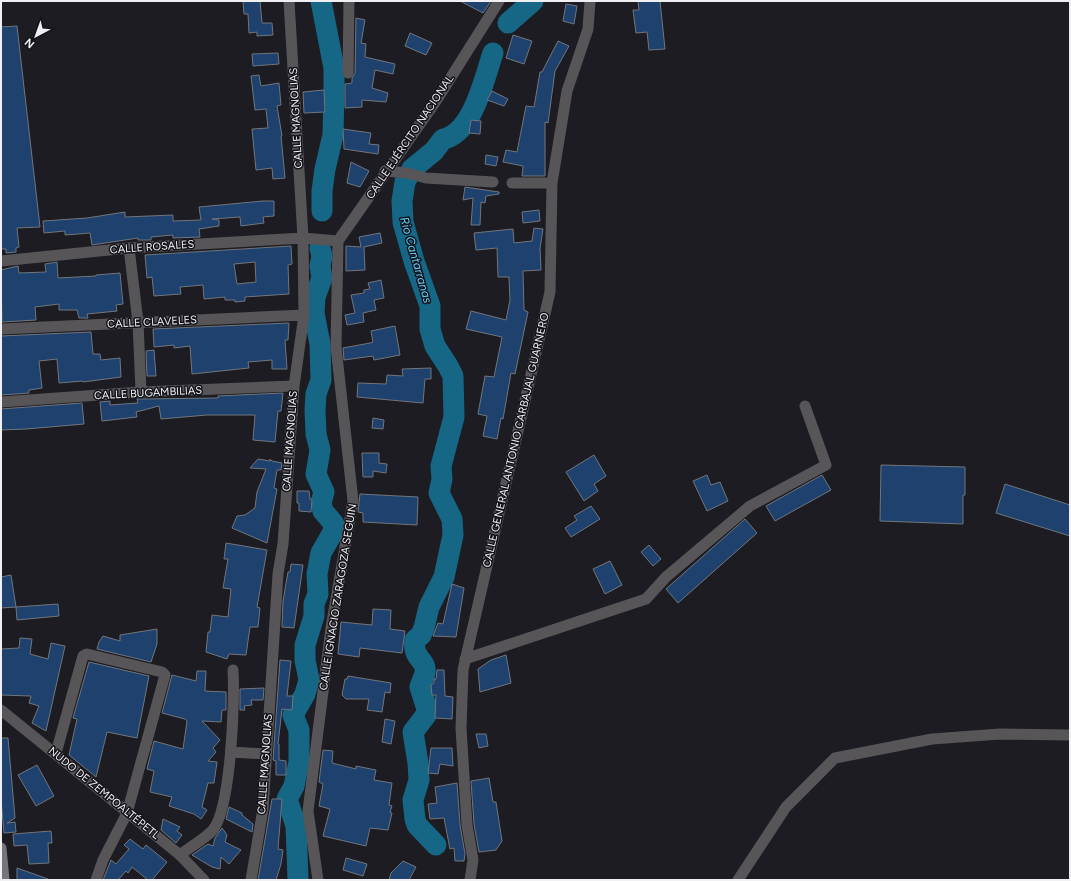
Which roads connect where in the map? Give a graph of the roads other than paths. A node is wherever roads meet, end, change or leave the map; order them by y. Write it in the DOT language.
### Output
graph roads {
  1 [pos="289,1"];
  2 [pos="349,1"];
  3 [pos="499,1"];
  4 [pos="590,1"];
  5 [pos="348,73"];
  6 [pos="385,171"];
  7 [pos="493,182"];
  8 [pos="512,183"];
  9 [pos="552,183"];
  10 [pos="303,238"];
  11 [pos="338,241"];
  12 [pos="129,248"];
  13 [pos="1,260"];
  14 [pos="304,315"];
  15 [pos="138,322"];
  16 [pos="1,330"];
  17 [pos="294,386"];
  18 [pos="141,392"];
  19 [pos="1,402"];
  20 [pos="805,406"];
  21 [pos="465,659"];
  22 [pos="233,670"];
  23 [pos="1,710"];
  24 [pos="1070,736"];
  25 [pos="231,752"];
  26 [pos="56,753"];
  27 [pos="265,754"];
  28 [pos="127,813"];
  29 [pos="1,848"];
  30 [pos="180,855"];
  31 [pos="4,880"];
  32 [pos="96,880"];
  33 [pos="204,880"];
  34 [pos="251,880"];
  35 [pos="318,880"];
  36 [pos="470,880"];
  37 [pos="738,880"];
  1 -- 10 [label="street, CALLE MAGNOLIAS"];
  2 -- 5 [label="street"];
  3 -- 6 [label="street, CALLE EJÉRCITO NACIONAL"];
  4 -- 9 [label="street, CALLE GENERAL ANTONIO CARBAJAL GUARNERO"];
  6 -- 7 [label="street"];
  6 -- 11 [label="street, CALLE EJÉRCITO NACIONAL"];
  8 -- 9 [label="street"];
  9 -- 21 [label="street, CALLE GENERAL ANTONIO CARBAJAL GUARNERO"];
  10 -- 11 [label="street"];
  10 -- 12 [label="street, CALLE ROSALES"];
  10 -- 14 [label="street, CALLE MAGNOLIAS"];
  11 -- 35 [label="street, CALLE IGNACIO ZARAGOZA SEGUIN"];
  12 -- 13 [label="street, CALLE ROSALES"];
  12 -- 15 [label="street"];
  14 -- 15 [label="street, CALLE CLAVELES"];
  14 -- 17 [label="street, CALLE MAGNOLIAS"];
  15 -- 16 [label="street, CALLE CLAVELES"];
  15 -- 18 [label="street"];
  17 -- 18 [label="street, CALLE BUGAMBILIAS"];
  17 -- 27 [label="street, CALLE MAGNOLIAS"];
  18 -- 19 [label="street, CALLE BUGAMBILIAS"];
  20 -- 21 [label="street"];
  21 -- 36 [label="street, CALLE GENERAL ANTONIO CARBAJAL GUARNERO"];
  22 -- 25 [label="street"];
  23 -- 26 [label="street, NUDO DE ZEMPOALTÉPETL"];
  24 -- 37 [label="street"];
  25 -- 27 [label="street"];
  25 -- 30 [label="street"];
  26 -- 28 [label="street, NUDO DE ZEMPOALTÉPETL"];
  26 -- 28 [label="street"];
  27 -- 34 [label="street, CALLE MAGNOLIAS"];
  28 -- 30 [label="street, NUDO DE ZEMPOALTÉPETL"];
  28 -- 32 [label="street"];
  29 -- 31 [label="main road"];
  30 -- 33 [label="street, NUDO DE ZEMPOALTÉPETL"];
}
